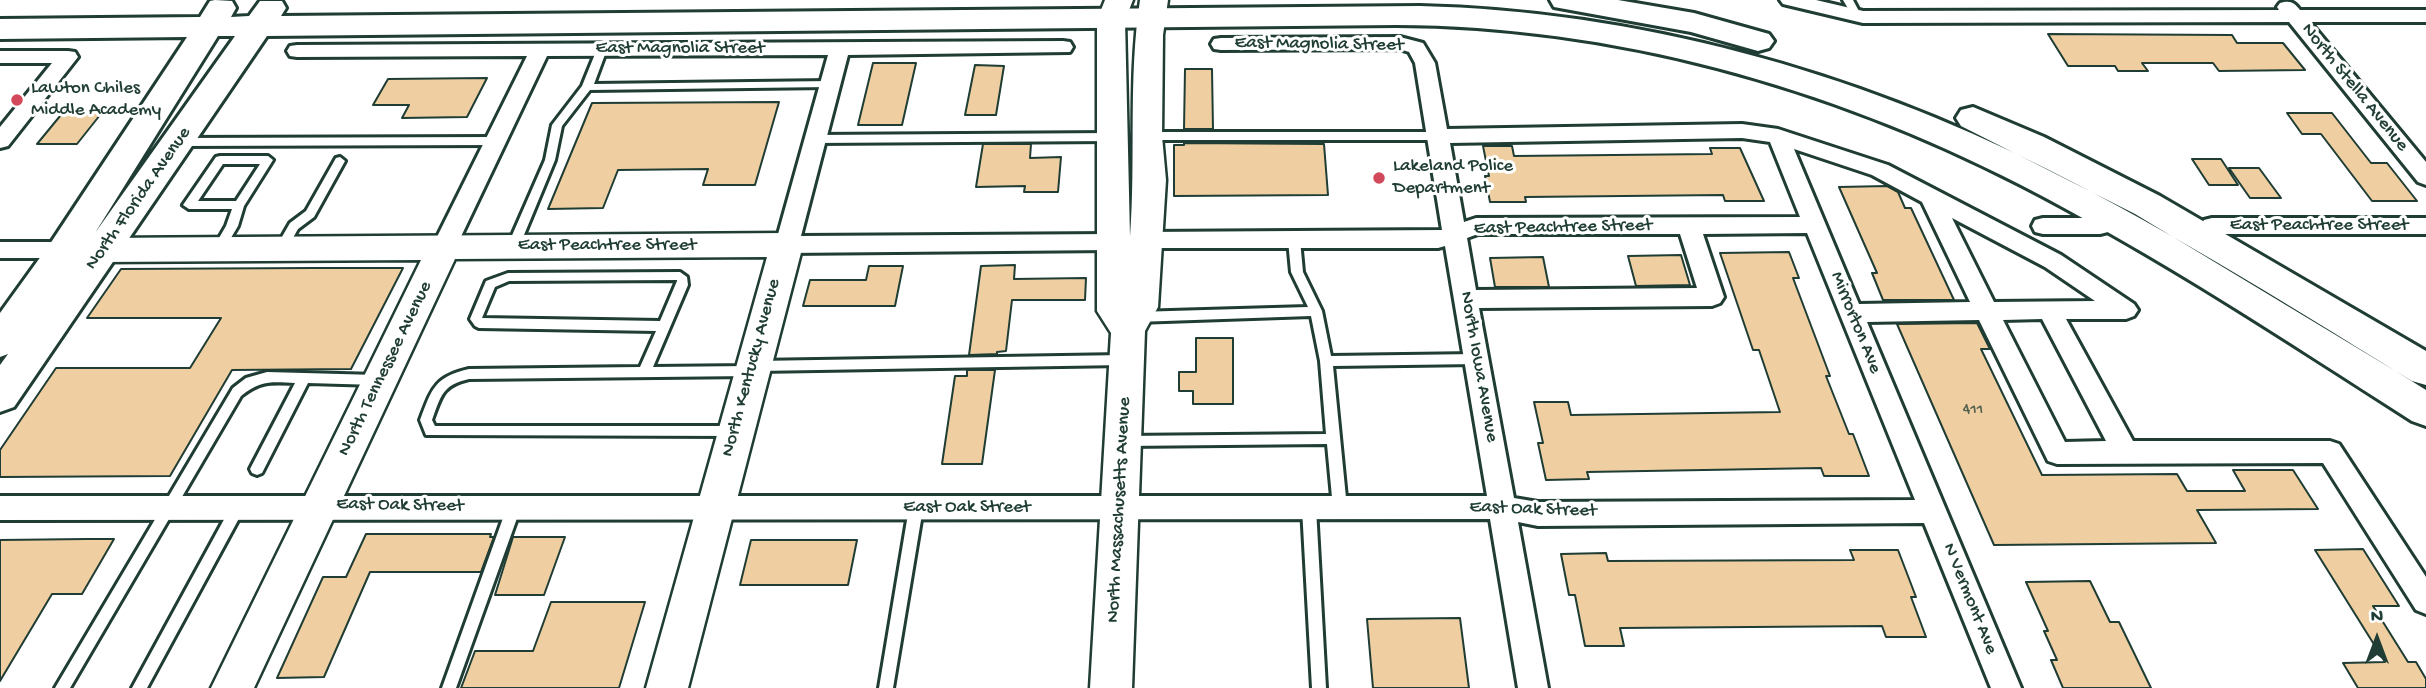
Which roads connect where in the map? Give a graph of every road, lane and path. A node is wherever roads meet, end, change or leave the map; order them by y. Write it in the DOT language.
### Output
graph roads {
  1 [pos="1566,0"];
  2 [pos="1790,0"];
  3 [pos="1852,8"];
  4 [pos="1999,8"];
  5 [pos="2288,8"];
  6 [pos="1115,10"];
  7 [pos="1152,10"];
  8 [pos="218,13"];
  9 [pos="268,13"];
  10 [pos="2426,16"];
  11 [pos="0,29"];
  12 [pos="1221,44"];
  13 [pos="1063,47"];
  14 [pos="840,48"];
  15 [pos="1416,48"];
  16 [pos="602,49"];
  17 [pos="540,50"];
  18 [pos="297,51"];
  19 [pos="0,57"];
  20 [pos="830,84"];
  21 [pos="587,87"];
  22 [pos="1778,135"];
  23 [pos="1147,136"];
  24 [pos="1437,136"];
  25 [pos="1112,137"];
  26 [pos="815,139"];
  27 [pos="496,141"];
  28 [pos="0,142"];
  29 [pos="179,142"];
  30 [pos="340,161"];
  31 [pos="2426,177"];
  32 [pos="1929,194"];
  33 [pos="239,205"];
  34 [pos="1689,225"];
  35 [pos="1815,225"];
  36 [pos="2043,226"];
  37 [pos="2100,226"];
  38 [pos="2212,226"];
  39 [pos="2426,226"];
  40 [pos="1454,234"];
  41 [pos="1146,240"];
  42 [pos="1294,240"];
  43 [pos="1112,242"];
  44 [pos="787,245"];
  45 [pos="444,247"];
  46 [pos="513,247"];
  47 [pos="281,249"];
  48 [pos="0,250"];
  49 [pos="65,250"];
  50 [pos="103,250"];
  51 [pos="218,250"];
  52 [pos="1466,299"];
  53 [pos="2049,310"];
  54 [pos="1316,311"];
  55 [pos="1987,311"];
  56 [pos="1851,313"];
  57 [pos="664,326"];
  58 [pos="1130,336"];
  59 [pos="0,342"];
  60 [pos="1477,359"];
  61 [pos="1326,362"];
  62 [pos="752,368"];
  63 [pos="2426,370"];
  64 [pos="644,373"];
  65 [pos="304,378"];
  66 [pos="381,380"];
  67 [pos="0,396"];
  68 [pos="2426,410"];
  69 [pos="735,431"];
  70 [pos="1334,439"];
  71 [pos="1124,441"];
  72 [pos="2126,452"];
  73 [pos="257,469"];
  74 [pos="238,506"];
  75 [pos="321,506"];
  76 [pos="167,507"];
  77 [pos="514,507"];
  78 [pos="0,508"];
  79 [pos="714,508"];
  80 [pos="916,508"];
  81 [pos="1121,508"];
  82 [pos="1309,508"];
  83 [pos="1340,508"];
  84 [pos="1502,508"];
  85 [pos="1933,510"];
  86 [pos="2426,601"];
  87 [pos="62,688"];
  88 [pos="139,688"];
  89 [pos="232,688"];
  90 [pos="449,688"];
  91 [pos="667,688"];
  92 [pos="886,688"];
  93 [pos="1111,688"];
  94 [pos="1320,688"];
  95 [pos="1533,688"];
  96 [pos="2006,688"];
  1 -- 63 [label="main road"];
  2 -- 3 [label="street"];
  3 -- 4 [label="street"];
  4 -- 5 [label="street"];
  5 -- 10 [label="street"];
  5 -- 31 [label="street, North Stella Avenue"];
  6 -- 7 [label="main road"];
  6 -- 9 [label="main road"];
  6 -- 25 [label="street, North Massachusetts Avenue"];
  7 -- 23 [label="street, North Massachusetts Avenue"];
  7 -- 68 [label="main road"];
  8 -- 9 [label="main road"];
  8 -- 11 [label="main road"];
  8 -- 49 [label="main road, North Florida Avenue"];
  9 -- 29 [label="main road, North Florida Avenue"];
  12 -- 15 [label="street, East Magnolia Street"];
  13 -- 14 [label="street, East Magnolia Street"];
  14 -- 16 [label="street, East Magnolia Street"];
  14 -- 20 [label="street, North Kentucky Avenue"];
  15 -- 24 [label="street, North Iowa Avenue"];
  16 -- 17 [label="street, East Magnolia Street"];
  16 -- 21 [label="lane"];
  17 -- 18 [label="street, East Magnolia Street"];
  17 -- 27 [label="street, North Tennessee Avenue"];
  19 -- 28 [label="street"];
  20 -- 21 [label="lane"];
  20 -- 26 [label="street, North Kentucky Avenue"];
  21 -- 46 [label="lane"];
  22 -- 24 [label="street"];
  22 -- 32 [label="street"];
  22 -- 35 [label="street, Mirrorton Ave"];
  23 -- 24 [label="lane"];
  23 -- 41 [label="street, North Massachusetts Avenue"];
  24 -- 40 [label="street, North Iowa Avenue"];
  25 -- 26 [label="lane"];
  25 -- 43 [label="street, North Massachusetts Avenue"];
  26 -- 44 [label="street, North Kentucky Avenue"];
  27 -- 29 [label="lane"];
  27 -- 45 [label="street, North Tennessee Avenue"];
  29 -- 50 [label="main road, North Florida Avenue"];
  30 -- 47 [label="lane"];
  32 -- 53 [label="street"];
  32 -- 55 [label="street"];
  33 -- 33 [label="lane"];
  33 -- 51 [label="lane"];
  34 -- 35 [label="street, East Peachtree Street"];
  34 -- 40 [label="street, East Peachtree Street"];
  34 -- 52 [label="street"];
  35 -- 56 [label="street, Mirrorton Ave"];
  36 -- 37 [label="street"];
  38 -- 39 [label="street, East Peachtree Street"];
  40 -- 42 [label="street, East Peachtree Street"];
  40 -- 52 [label="street, North Iowa Avenue"];
  41 -- 42 [label="street, East Peachtree Street"];
  41 -- 58 [label="street, North Massachusetts Avenue"];
  42 -- 54 [label="lane"];
  43 -- 44 [label="street, East Peachtree Street"];
  43 -- 58 [label="street, North Massachusetts Avenue"];
  44 -- 46 [label="street, East Peachtree Street"];
  44 -- 62 [label="street, North Kentucky Avenue"];
  45 -- 46 [label="street, East Peachtree Street"];
  45 -- 47 [label="street, East Peachtree Street"];
  45 -- 66 [label="street, North Tennessee Avenue"];
  47 -- 51 [label="street, East Peachtree Street"];
  48 -- 49 [label="street"];
  49 -- 59 [label="main road, North Florida Avenue"];
  50 -- 51 [label="street, East Peachtree Street"];
  50 -- 67 [label="main road, North Florida Avenue"];
  52 -- 60 [label="street, North Iowa Avenue"];
  53 -- 55 [label="street"];
  53 -- 72 [label="street"];
  54 -- 58 [label="lane"];
  54 -- 61 [label="lane"];
  55 -- 56 [label="street"];
  55 -- 72 [label="street"];
  56 -- 85 [label="street, Mirrorton Ave"];
  57 -- 57 [label="lane"];
  57 -- 64 [label="lane"];
  58 -- 62 [label="lane"];
  58 -- 71 [label="street, North Massachusetts Avenue"];
  60 -- 61 [label="lane"];
  60 -- 84 [label="street, North Iowa Avenue"];
  61 -- 70 [label="lane"];
  62 -- 64 [label="lane"];
  62 -- 69 [label="street, North Kentucky Avenue"];
  64 -- 69 [label="lane"];
  65 -- 66 [label="lane"];
  65 -- 73 [label="lane"];
  65 -- 76 [label="lane"];
  66 -- 75 [label="street, North Tennessee Avenue"];
  69 -- 79 [label="street, North Kentucky Avenue"];
  70 -- 71 [label="lane"];
  70 -- 83 [label="lane"];
  71 -- 81 [label="street, North Massachusetts Avenue"];
  72 -- 86 [label="street"];
  74 -- 75 [label="street, East Oak Street"];
  74 -- 76 [label="street, East Oak Street"];
  74 -- 88 [label="lane"];
  75 -- 77 [label="street, East Oak Street"];
  75 -- 89 [label="street, North Tennessee Avenue"];
  76 -- 78 [label="street, East Oak Street"];
  76 -- 87 [label="lane"];
  77 -- 79 [label="street, East Oak Street"];
  77 -- 90 [label="lane"];
  79 -- 80 [label="street, East Oak Street"];
  79 -- 91 [label="street, North Kentucky Avenue"];
  80 -- 81 [label="street, East Oak Street"];
  80 -- 92 [label="lane"];
  81 -- 82 [label="street, East Oak Street"];
  81 -- 93 [label="street, North Massachusetts Avenue"];
  82 -- 83 [label="street, East Oak Street"];
  82 -- 94 [label="lane"];
  83 -- 84 [label="street, East Oak Street"];
  84 -- 85 [label="street, East Oak Street"];
  84 -- 95 [label="street, North Iowa Avenue"];
  85 -- 96 [label="street, N Vermont Ave"];
}
